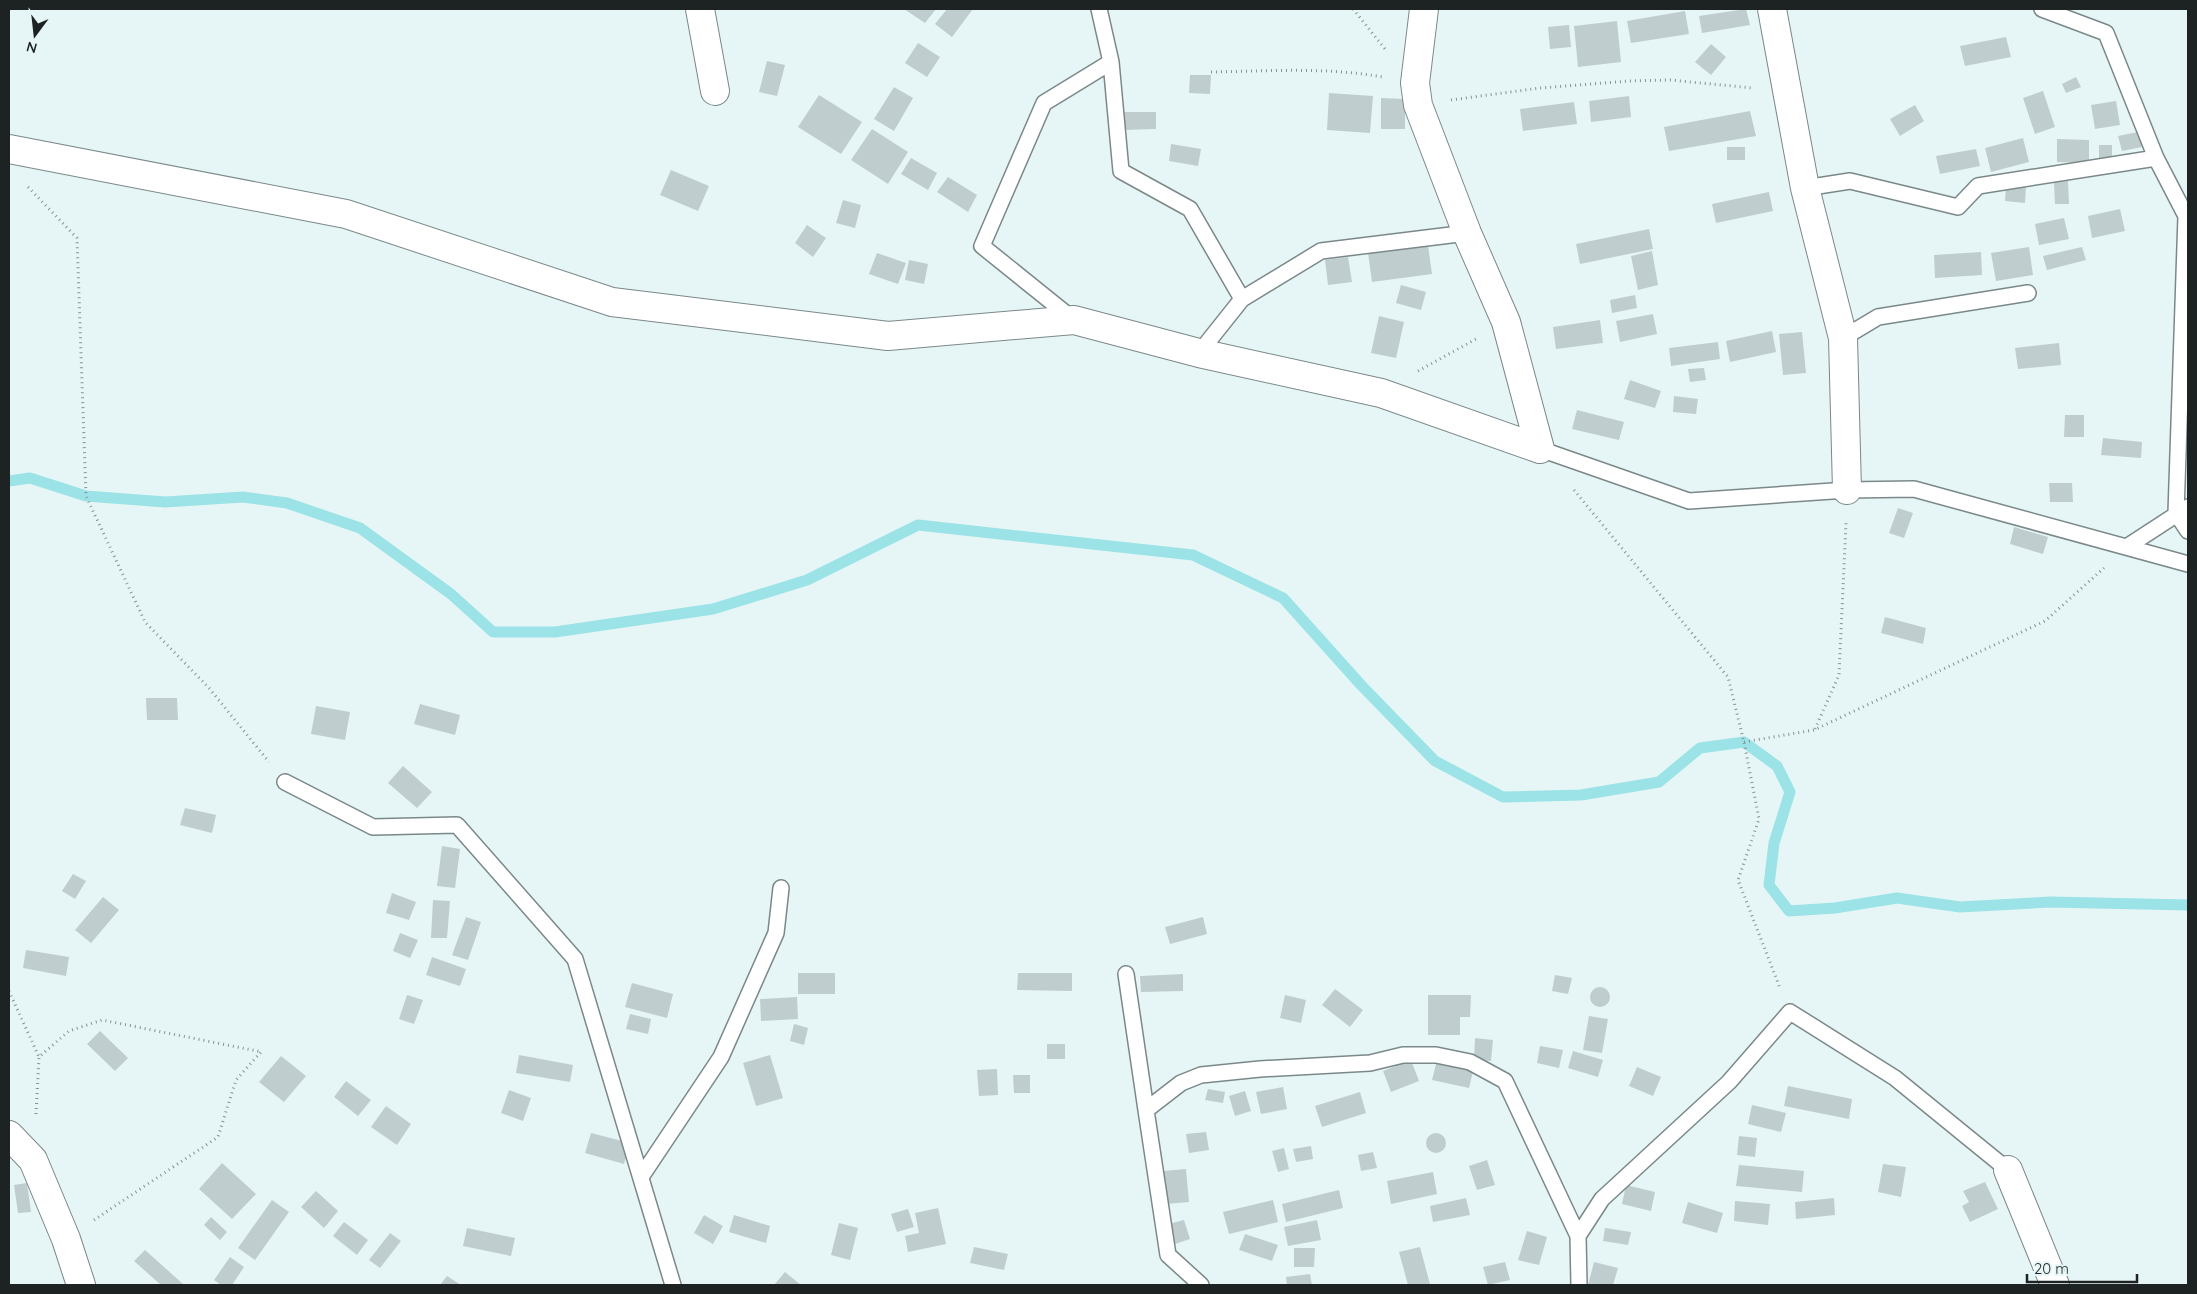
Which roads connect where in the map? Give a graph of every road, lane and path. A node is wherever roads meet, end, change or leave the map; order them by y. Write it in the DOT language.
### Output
graph roads {
  1 [pos="700,9"];
  2 [pos="1099,9"];
  3 [pos="1353,9"];
  4 [pos="1424,9"];
  5 [pos="1772,9"];
  6 [pos="2042,9"];
  7 [pos="1111,62"];
  8 [pos="1211,72"];
  9 [pos="1788,89"];
  10 [pos="715,91"];
  11 [pos="1416,94"];
  12 [pos="9,149"];
  13 [pos="2156,158"];
  14 [pos="22,182"];
  15 [pos="1805,188"];
  16 [pos="1467,233"];
  17 [pos="2028,293"];
  18 [pos="1242,299"];
  19 [pos="1074,320"];
  20 [pos="1506,322"];
  21 [pos="1843,338"];
  22 [pos="1199,353"];
  23 [pos="1381,392"];
  24 [pos="1540,449"];
  25 [pos="1571,487"];
  26 [pos="1847,490"];
  27 [pos="2182,510"];
  28 [pos="2188,531"];
  29 [pos="2128,546"];
  30 [pos="2188,564"];
  31 [pos="1814,730"];
  32 [pos="1744,742"];
  33 [pos="285,782"];
  34 [pos="781,888"];
  35 [pos="1126,974"];
  36 [pos="9,991"];
  37 [pos="1790,1012"];
  38 [pos="39,1057"];
  39 [pos="1146,1110"];
  40 [pos="9,1135"];
  41 [pos="33,1160"];
  42 [pos="2008,1170"];
  43 [pos="641,1177"];
  44 [pos="1578,1236"];
  45 [pos="66,1239"];
  46 [pos="82,1285"];
  47 [pos="673,1285"];
  48 [pos="1201,1285"];
  49 [pos="1579,1285"];
  50 [pos="2056,1285"];
  1 -- 10 [label="street"];
  2 -- 7 [label="lane"];
  3 -- 11 [label="path"];
  4 -- 11 [label="street"];
  5 -- 9 [label="street"];
  6 -- 13 [label="lane"];
  7 -- 18 [label="lane"];
  7 -- 19 [label="lane"];
  8 -- 11 [label="path"];
  9 -- 11 [label="path"];
  9 -- 15 [label="street"];
  11 -- 16 [label="street"];
  12 -- 19 [label="street"];
  13 -- 15 [label="lane"];
  13 -- 27 [label="lane"];
  14 -- 33 [label="path"];
  15 -- 21 [label="street"];
  16 -- 18 [label="lane"];
  16 -- 20 [label="street"];
  17 -- 21 [label="lane"];
  18 -- 22 [label="lane"];
  19 -- 22 [label="street"];
  20 -- 23 [label="path"];
  20 -- 24 [label="street"];
  21 -- 26 [label="street"];
  22 -- 23 [label="street"];
  23 -- 24 [label="street"];
  24 -- 26 [label="lane"];
  25 -- 32 [label="path"];
  26 -- 29 [label="lane"];
  26 -- 31 [label="path"];
  27 -- 28 [label="lane"];
  27 -- 29 [label="lane"];
  29 -- 30 [label="lane"];
  29 -- 31 [label="path"];
  31 -- 32 [label="path"];
  32 -- 37 [label="path"];
  33 -- 43 [label="lane"];
  34 -- 43 [label="lane"];
  35 -- 39 [label="lane"];
  36 -- 38 [label="path"];
  37 -- 42 [label="lane"];
  37 -- 44 [label="lane"];
  38 -- 41 [label="path"];
  38 -- 45 [label="path"];
  39 -- 44 [label="lane"];
  39 -- 48 [label="lane"];
  40 -- 41 [label="street"];
  41 -- 45 [label="street"];
  42 -- 50 [label="street"];
  43 -- 47 [label="lane"];
  44 -- 49 [label="lane"];
  45 -- 46 [label="street"];
}
